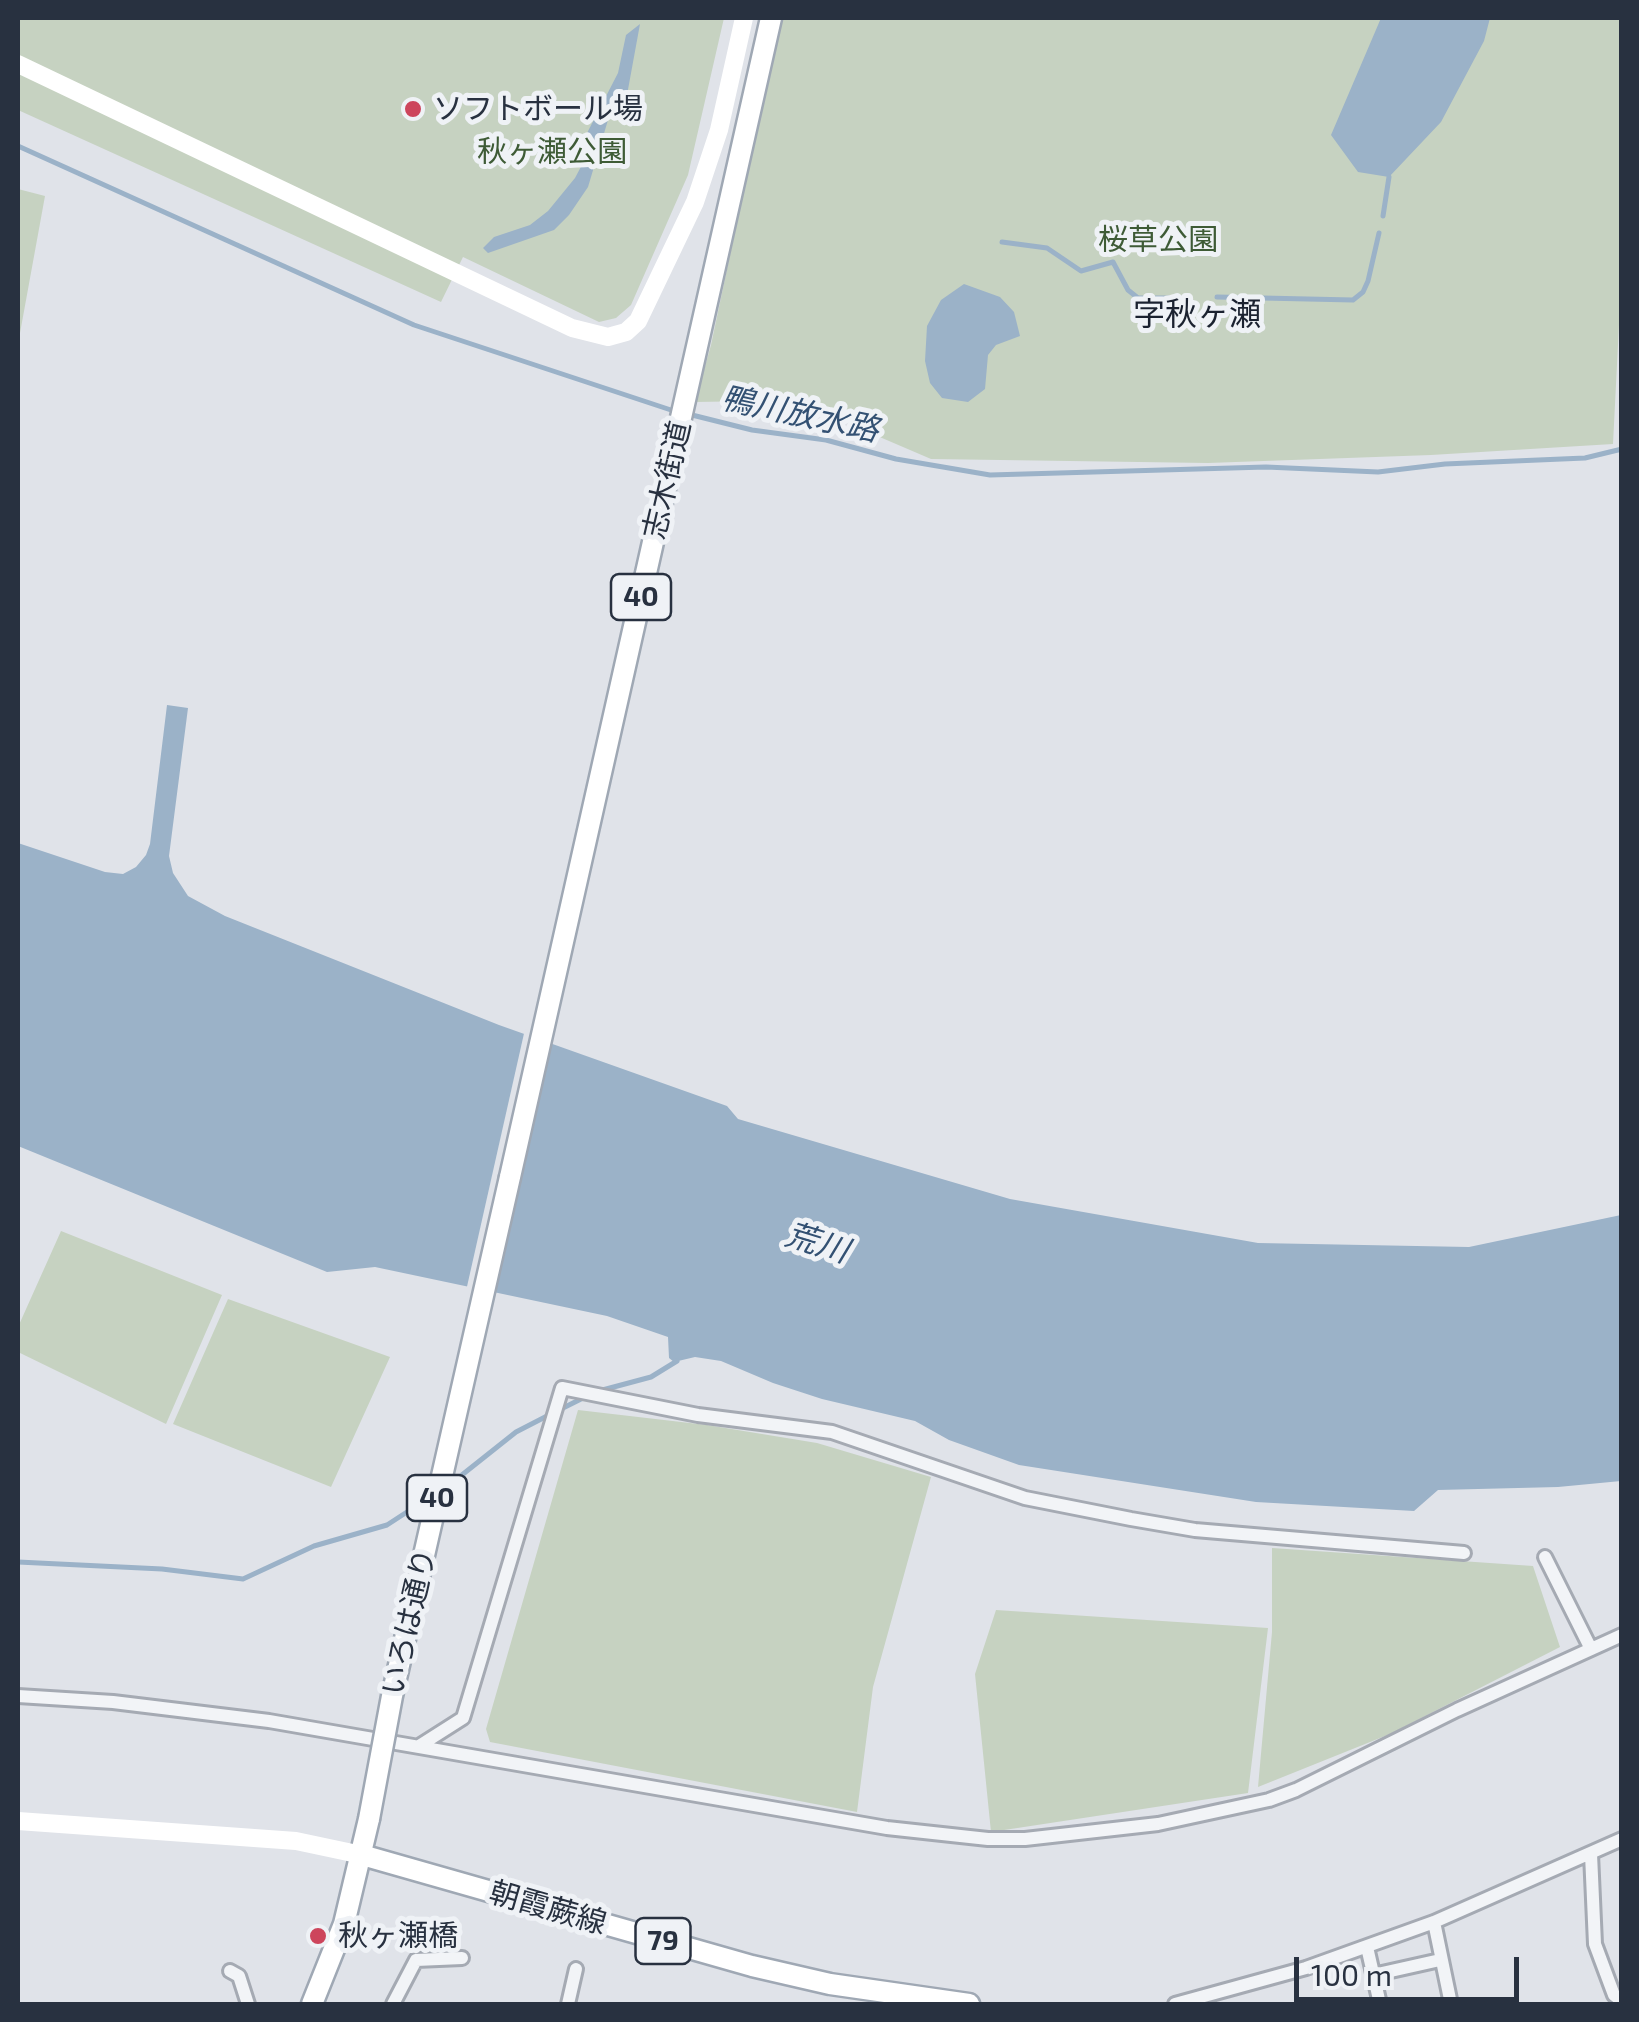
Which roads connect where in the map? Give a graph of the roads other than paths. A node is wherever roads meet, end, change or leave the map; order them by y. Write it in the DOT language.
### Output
graph roads {
  1 [pos="744,18"];
  2 [pos="771,18"];
  3 [pos="18,64"];
  4 [pos="510,1177"];
  5 [pos="1464,1553"];
  6 [pos="1544,1557"];
  7 [pos="1622,1635"];
  8 [pos="1590,1650"];
  9 [pos="18,1696"];
  10 [pos="419,1746"];
  11 [pos="18,1821"];
  12 [pos="1622,1839"];
  13 [pos="1591,1854"];
  14 [pos="362,1855"];
  15 [pos="1434,1922"];
  16 [pos="1367,1946"];
  17 [pos="462,1958"];
  18 [pos="1440,1960"];
  19 [pos="576,1970"];
  20 [pos="230,1971"];
  21 [pos="1373,1975"];
  22 [pos="1622,2002"];
  23 [pos="248,2004"];
  24 [pos="312,2004"];
  25 [pos="393,2004"];
  26 [pos="568,2004"];
  27 [pos="963,2004"];
  28 [pos="1176,2004"];
  29 [pos="1380,2004"];
  30 [pos="1451,2004"];
  1 -- 3 [label="street"];
  2 -- 4 [label="main road, 志木街道 / 40"];
  4 -- 14 [label="main road, いろは通り / 40, bridge"];
  5 -- 10 [label="street"];
  6 -- 8 [label="street"];
  7 -- 8 [label="street"];
  8 -- 10 [label="street"];
  9 -- 10 [label="street"];
  11 -- 14 [label="street"];
  12 -- 13 [label="street"];
  13 -- 15 [label="street"];
  13 -- 22 [label="street"];
  14 -- 24 [label="main road, いろは通り / 40"];
  14 -- 27 [label="main road, 朝霞蕨線 / 79"];
  15 -- 16 [label="street"];
  15 -- 18 [label="street"];
  16 -- 21 [label="street"];
  16 -- 28 [label="street"];
  17 -- 25 [label="street"];
  18 -- 21 [label="street"];
  18 -- 30 [label="street"];
  19 -- 26 [label="street"];
  20 -- 23 [label="street"];
  21 -- 29 [label="street"];
}
